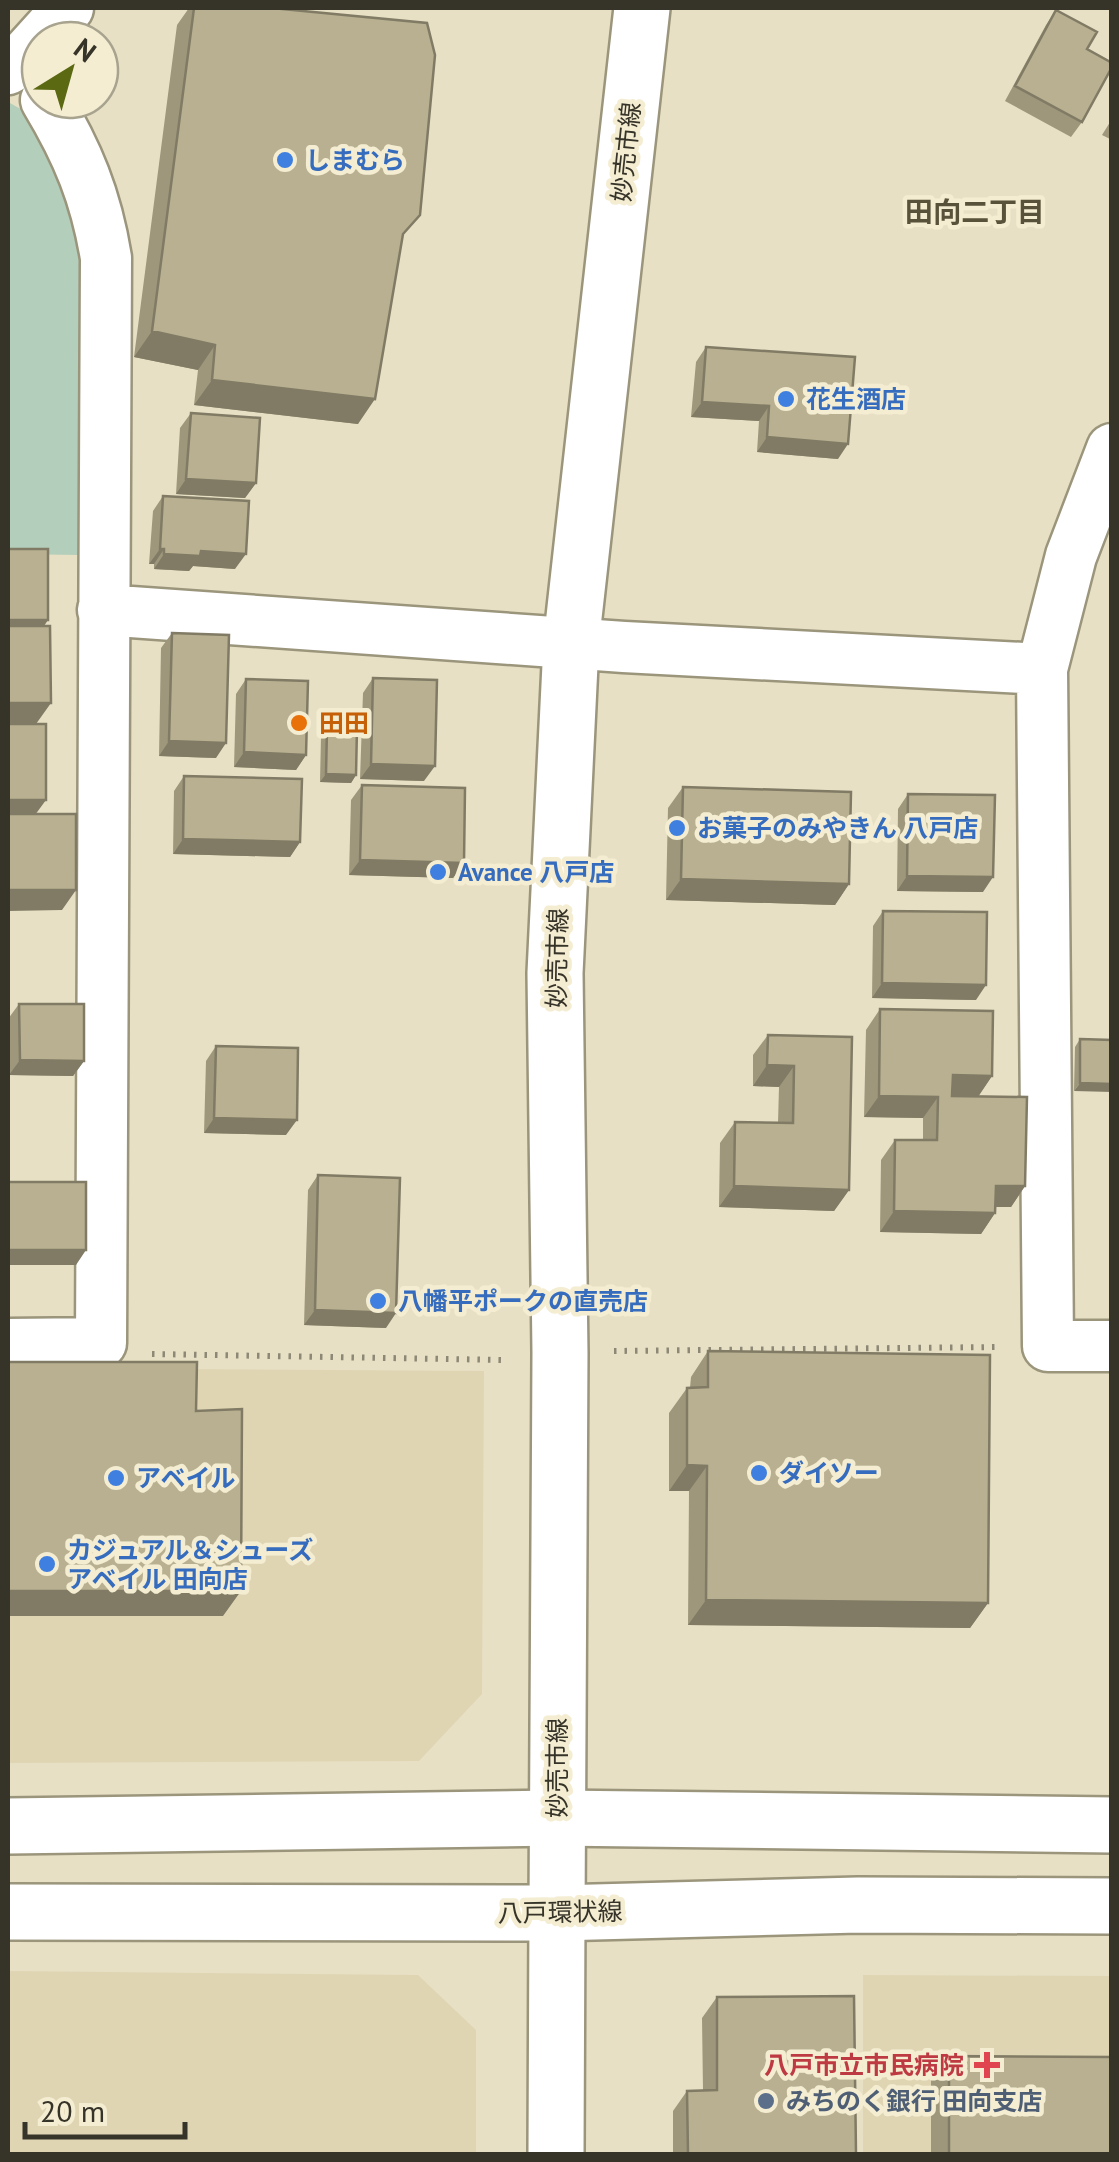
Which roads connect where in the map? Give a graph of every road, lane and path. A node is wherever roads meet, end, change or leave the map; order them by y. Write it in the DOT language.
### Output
graph roads {
  1 [pos="642,8"];
  2 [pos="57,120"];
  3 [pos="1111,452"];
  4 [pos="103,610"];
  5 [pos="571,644"];
  6 [pos="1042,670"];
  7 [pos="8,1344"];
  8 [pos="102,1344"];
  9 [pos="1048,1346"];
  10 [pos="1112,1346"];
  11 [pos="608,1351"];
  12 [pos="506,1360"];
  13 [pos="556,1818"];
  14 [pos="1112,1825"];
  15 [pos="8,1826"];
  16 [pos="1112,1906"];
  17 [pos="8,1912"];
  18 [pos="557,1913"];
  19 [pos="556,2154"];
  1 -- 5 [label="main road, 妙売市線"];
  2 -- 4 [label="street"];
  3 -- 6 [label="street"];
  4 -- 5 [label="street"];
  4 -- 8 [label="street"];
  5 -- 6 [label="street"];
  5 -- 13 [label="main road, 妙売市線"];
  6 -- 9 [label="street"];
  7 -- 8 [label="street"];
  8 -- 12 [label="path"];
  9 -- 10 [label="street"];
  9 -- 11 [label="path"];
  13 -- 14 [label="main road"];
  13 -- 15 [label="main road"];
  13 -- 18 [label="main road, 妙売市線"];
  16 -- 18 [label="main road, 八戸環状線"];
  17 -- 18 [label="main road, 八戸環状線"];
  18 -- 19 [label="main road, 妙売市線"];
}
